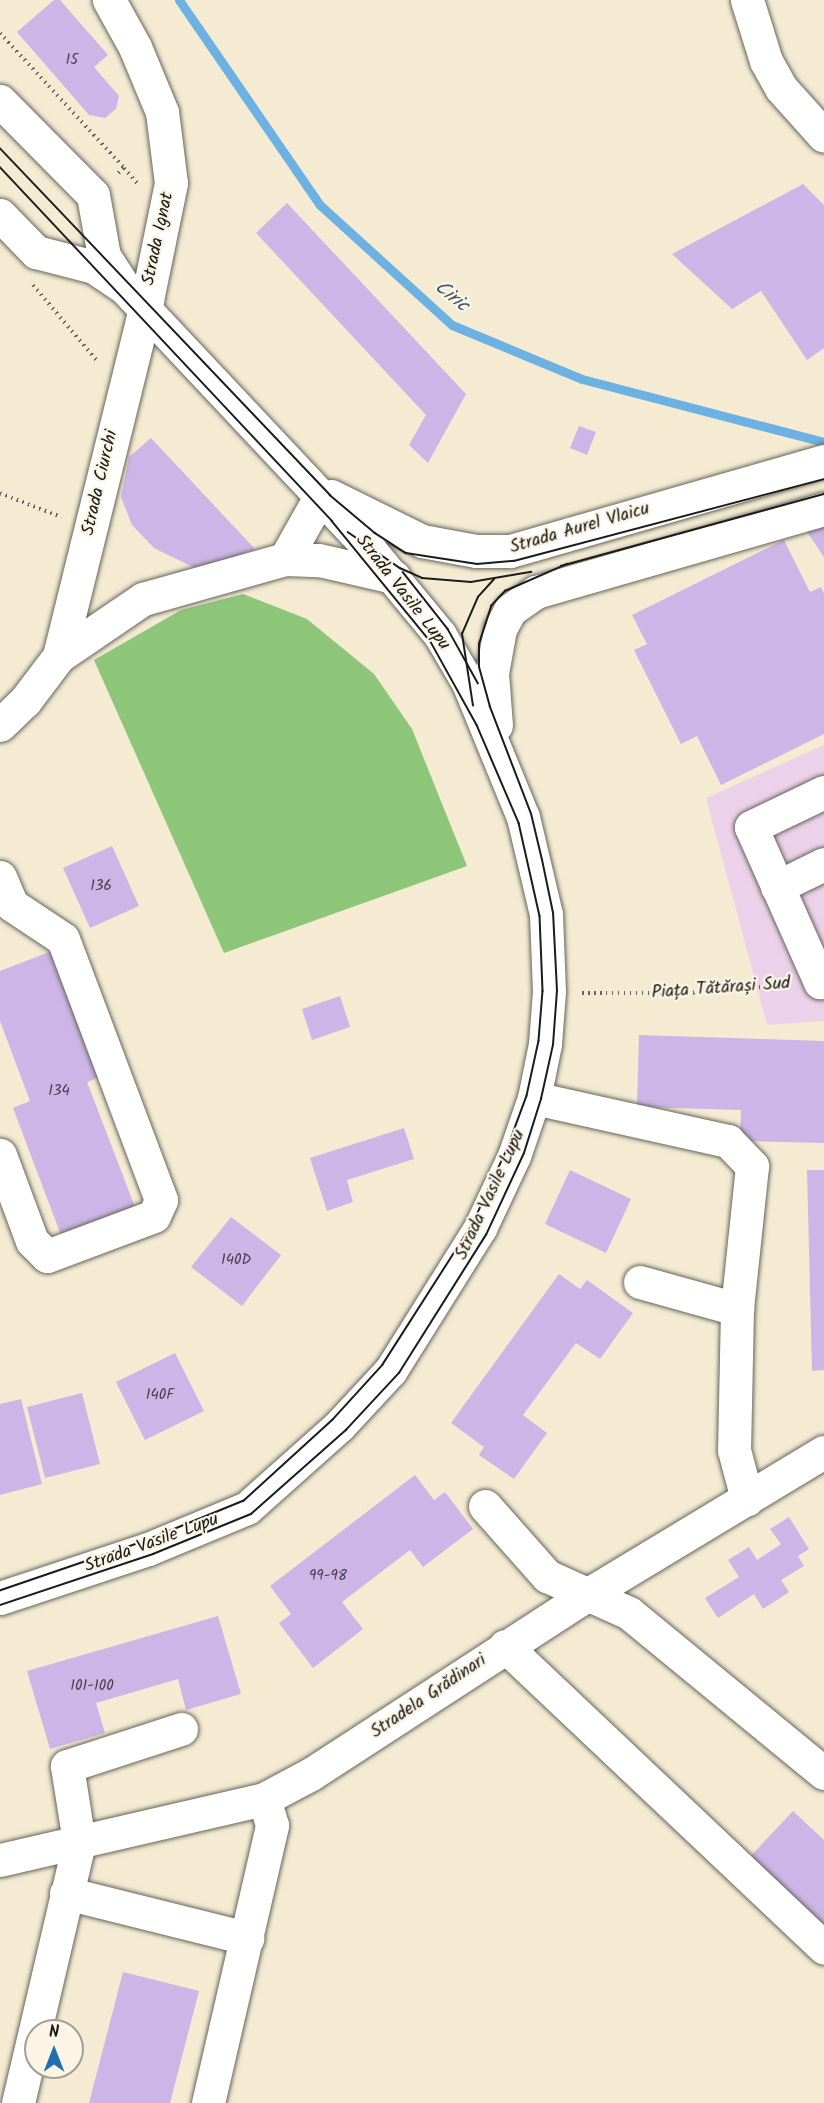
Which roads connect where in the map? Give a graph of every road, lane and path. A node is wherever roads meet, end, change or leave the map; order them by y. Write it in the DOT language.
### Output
graph roads {
  1 [pos="109,0"];
  2 [pos="747,0"];
  3 [pos="0,33"];
  4 [pos="0,101"];
  5 [pos="824,136"];
  6 [pos="93,195"];
  7 [pos="0,215"];
  8 [pos="36,252"];
  9 [pos="134,299"];
  10 [pos="122,392"];
  11 [pos="820,466"];
  12 [pos="314,491"];
  13 [pos="0,493"];
  14 [pos="824,509"];
  15 [pos="90,529"];
  16 [pos="285,559"];
  17 [pos="394,577"];
  18 [pos="59,656"];
  19 [pos="0,725"];
  20 [pos="498,751"];
  21 [pos="824,792"];
  22 [pos="824,864"];
  23 [pos="777,887"];
  24 [pos="4,903"];
  25 [pos="822,981"];
  26 [pos="617,995"];
  27 [pos="534,1098"];
  28 [pos="0,1155"];
  29 [pos="640,1282"];
  30 [pos="737,1308"];
  31 [pos="824,1452"];
  32 [pos="747,1499"];
  33 [pos="485,1506"];
  34 [pos="590,1593"];
  35 [pos="0,1598"];
  36 [pos="504,1646"];
  37 [pos="181,1729"];
  38 [pos="824,1773"];
  39 [pos="264,1799"];
  40 [pos="79,1842"];
  41 [pos="0,1860"];
  42 [pos="66,1893"];
  43 [pos="247,1938"];
  44 [pos="824,1948"];
  45 [pos="18,2103"];
  46 [pos="207,2103"];
  1 -- 9 [label="street, Strada Ignat"];
  2 -- 5 [label="street"];
  3 -- 6 [label="path"];
  4 -- 6 [label="street"];
  6 -- 9 [label="street, Strada Vasile Lupu"];
  7 -- 8 [label="street"];
  8 -- 9 [label="street, Strada Vasile Lupu"];
  8 -- 10 [label="path"];
  9 -- 10 [label="street, Strada Ciurchi"];
  9 -- 12 [label="street, Strada Vasile Lupu"];
  10 -- 15 [label="street, Strada Ciurchi"];
  11 -- 12 [label="street, Strada Aurel Vlaicu"];
  12 -- 16 [label="street"];
  12 -- 17 [label="street, Strada Vasile Lupu"];
  13 -- 15 [label="path"];
  14 -- 20 [label="street"];
  15 -- 18 [label="street, Strada Ciurchi"];
  16 -- 17 [label="street, Strada Ciurchi"];
  16 -- 18 [label="street, Strada Ciurchi"];
  17 -- 20 [label="street, Strada Vasile Lupu"];
  18 -- 19 [label="street, Strada Ciurchi"];
  20 -- 27 [label="street, Strada Vasile Lupu"];
  21 -- 23 [label="street"];
  22 -- 23 [label="street"];
  23 -- 25 [label="street"];
  24 -- 28 [label="street"];
  25 -- 26 [label="path, Piața Tătărași Sud"];
  27 -- 30 [label="street"];
  27 -- 35 [label="street, Strada Vasile Lupu"];
  29 -- 30 [label="street"];
  30 -- 32 [label="street"];
  31 -- 32 [label="street, Stradela Grădinari"];
  32 -- 34 [label="street, Stradela Grădinari"];
  33 -- 34 [label="street"];
  34 -- 36 [label="street, Stradela Grădinari"];
  34 -- 38 [label="street"];
  36 -- 39 [label="street, Stradela Grădinari"];
  36 -- 44 [label="street"];
  37 -- 40 [label="street"];
  39 -- 40 [label="street, Stradela Grădinari"];
  39 -- 43 [label="street"];
  40 -- 41 [label="street, Stradela Grădinari"];
  40 -- 42 [label="street"];
  42 -- 43 [label="street"];
  42 -- 45 [label="street"];
  43 -- 46 [label="street"];
}
